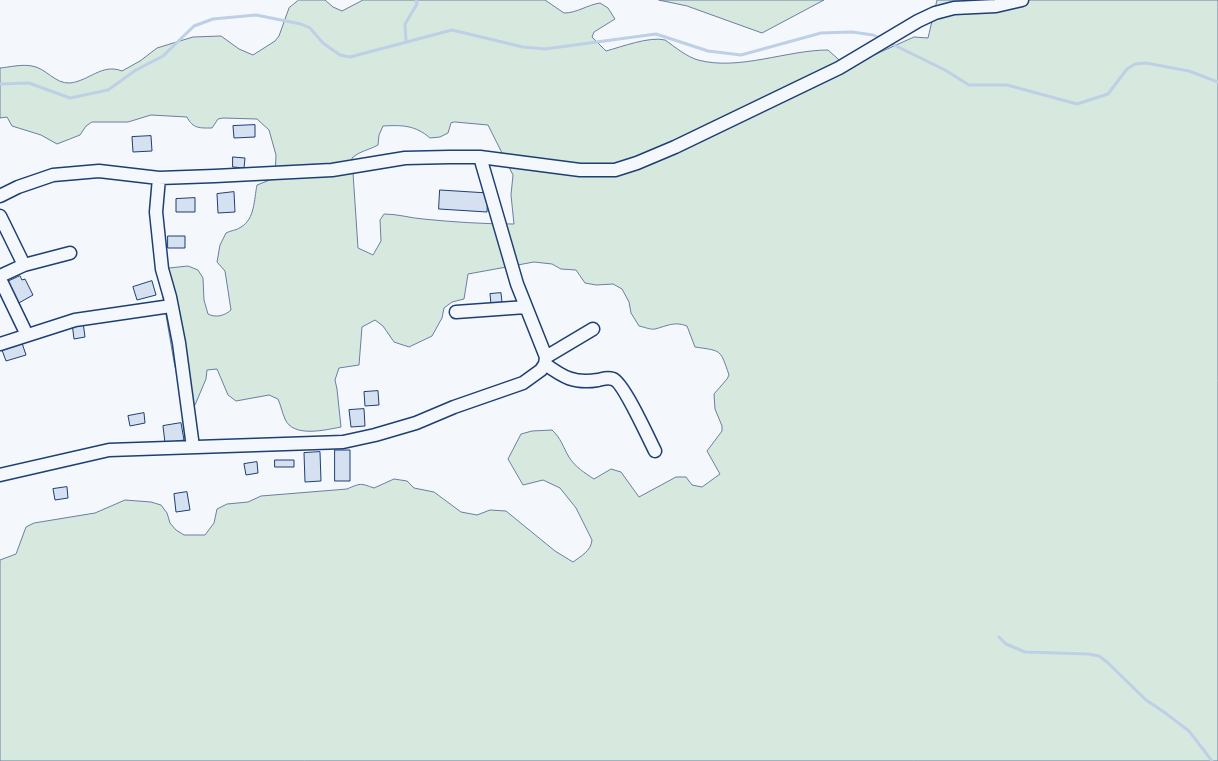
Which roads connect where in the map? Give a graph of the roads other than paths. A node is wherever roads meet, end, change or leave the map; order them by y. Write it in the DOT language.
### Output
graph roads {
  1 [pos="1022,0"];
  2 [pos="480,158"];
  3 [pos="159,178"];
  4 [pos="0,196"];
  5 [pos="0,216"];
  6 [pos="70,253"];
  7 [pos="24,265"];
  8 [pos="0,278"];
  9 [pos="171,306"];
  10 [pos="526,307"];
  11 [pos="456,312"];
  12 [pos="593,329"];
  13 [pos="27,335"];
  14 [pos="0,344"];
  15 [pos="545,360"];
  16 [pos="193,447"];
  17 [pos="655,451"];
  18 [pos="0,475"];
  1 -- 2 [label="street"];
  2 -- 3 [label="street"];
  2 -- 10 [label="street"];
  3 -- 4 [label="street"];
  3 -- 9 [label="street"];
  5 -- 7 [label="street"];
  6 -- 7 [label="street"];
  7 -- 8 [label="street"];
  8 -- 13 [label="street"];
  9 -- 13 [label="street"];
  9 -- 16 [label="street"];
  10 -- 11 [label="street"];
  10 -- 15 [label="street"];
  12 -- 15 [label="street"];
  13 -- 14 [label="street"];
  15 -- 16 [label="street"];
  15 -- 17 [label="street"];
  16 -- 18 [label="street"];
}
